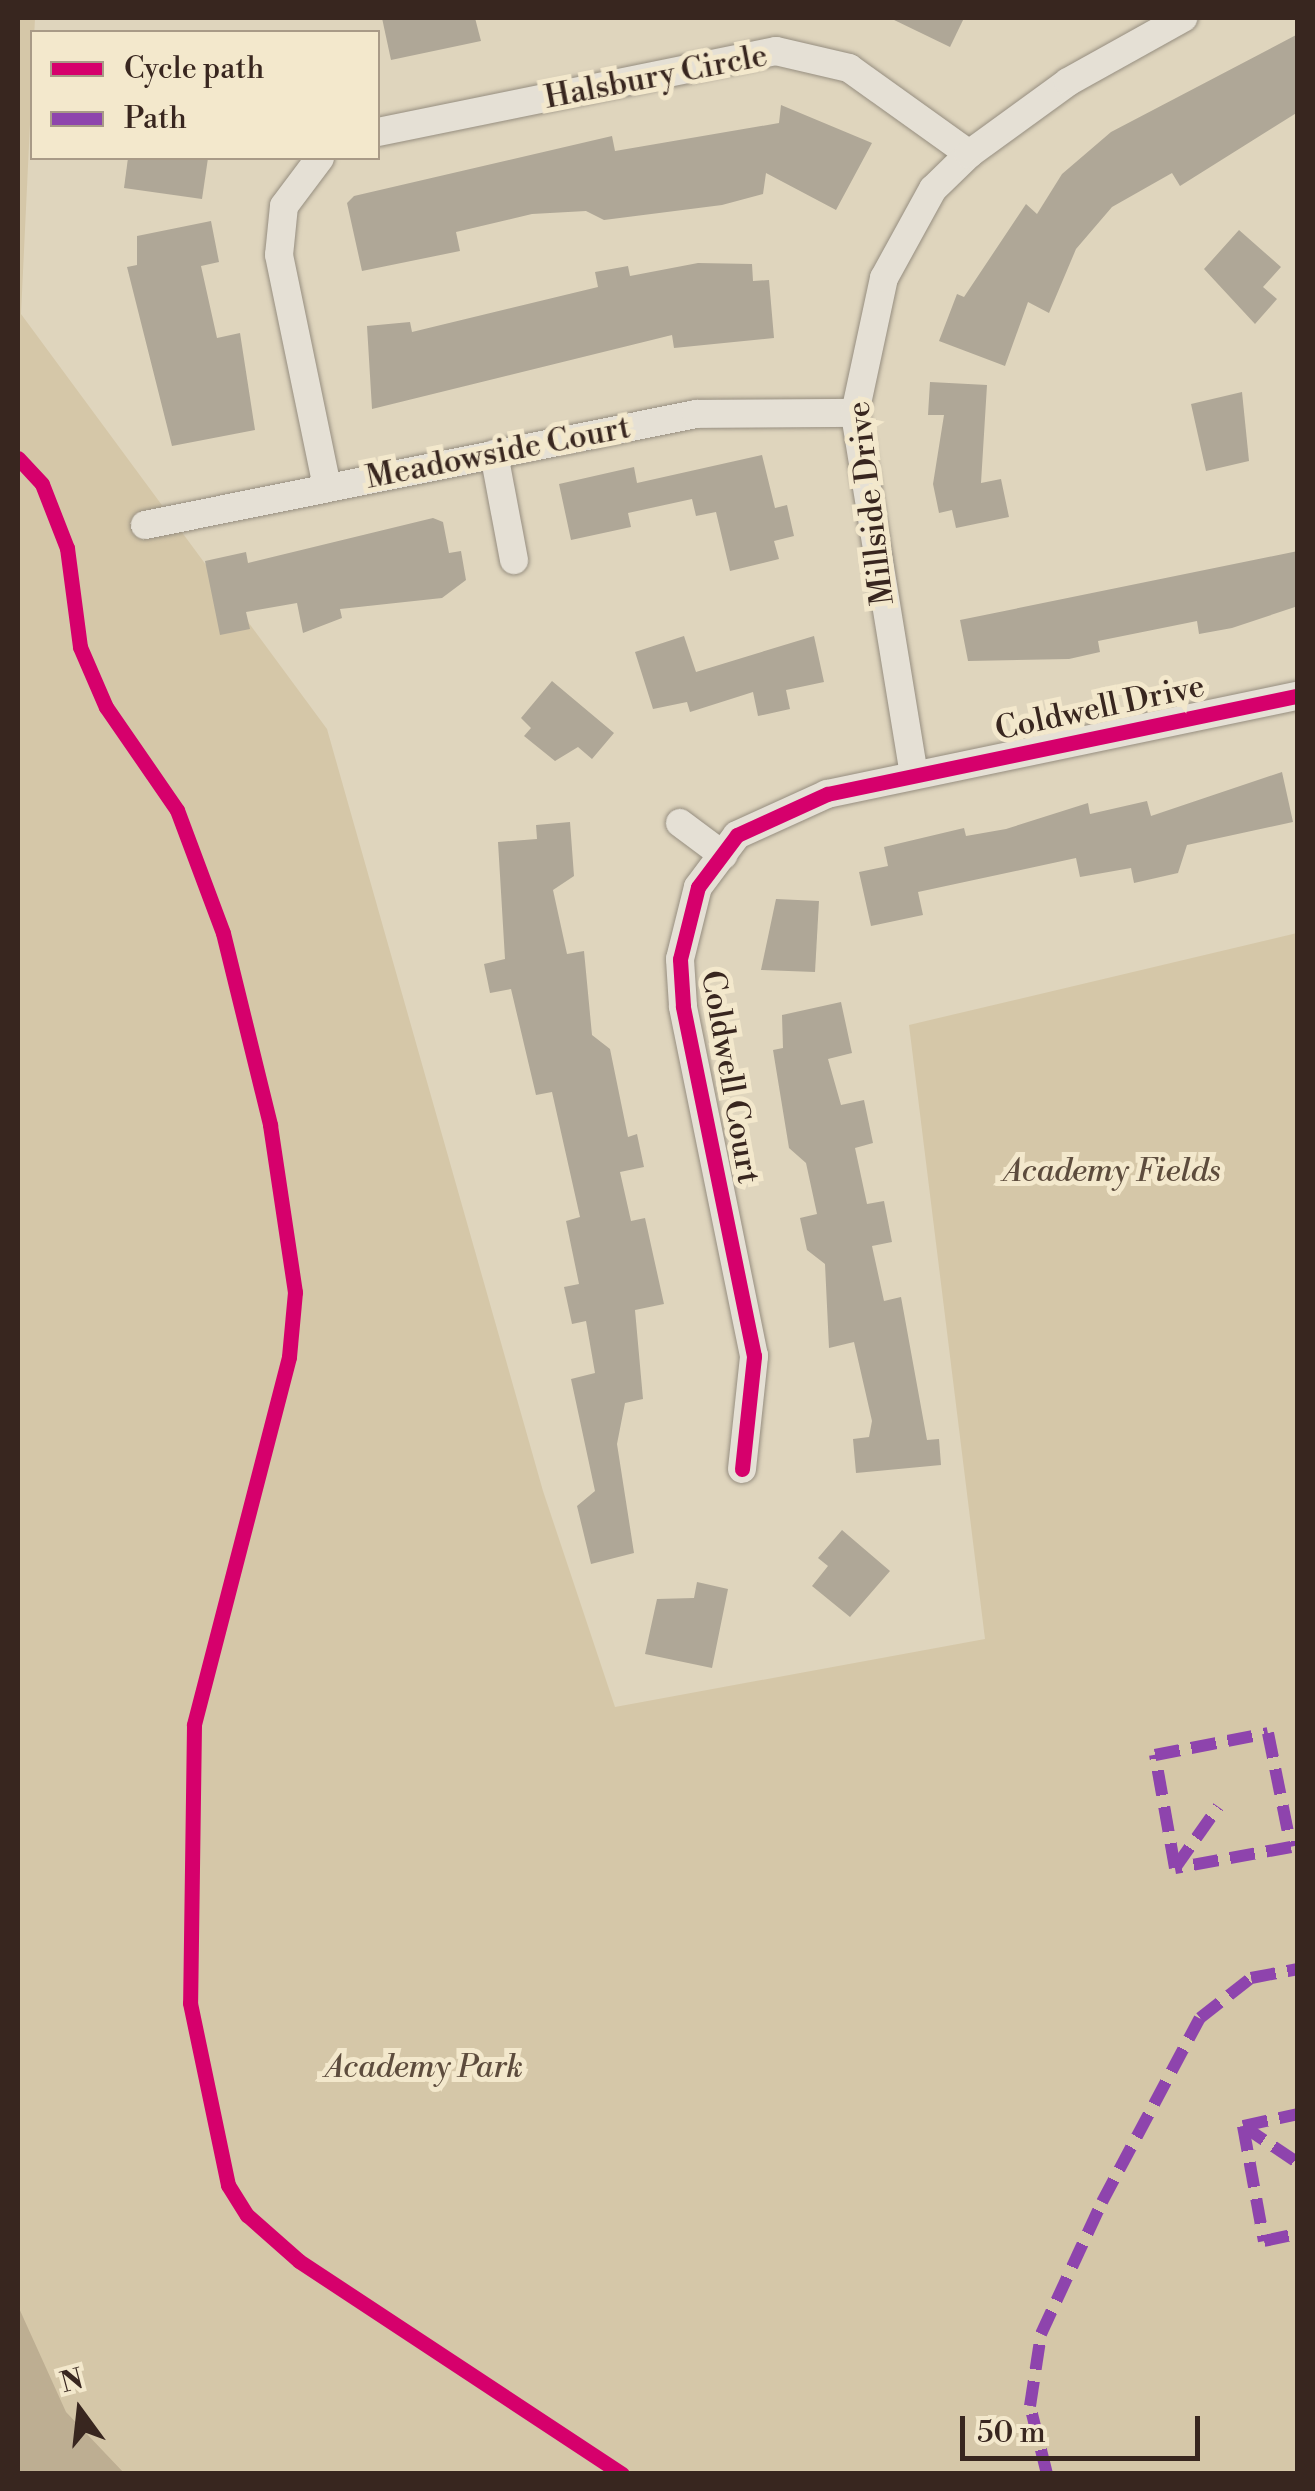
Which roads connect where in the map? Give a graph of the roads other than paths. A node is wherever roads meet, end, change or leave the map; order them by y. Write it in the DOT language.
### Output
graph roads {
  1 [pos="1183,18"];
  2 [pos="380,132"];
  3 [pos="968,154"];
  4 [pos="318,160"];
  5 [pos="855,414"];
  6 [pos="494,454"];
  7 [pos="327,487"];
  8 [pos="145,524"];
  9 [pos="514,560"];
  10 [pos="1298,696"];
  11 [pos="914,774"];
  12 [pos="680,823"];
  13 [pos="722,854"];
  14 [pos="742,1469"];
  1 -- 3 [label="street, Millside Drive"];
  2 -- 3 [label="street, Halsbury Circle"];
  3 -- 5 [label="street, Millside Drive"];
  4 -- 7 [label="street"];
  5 -- 6 [label="street, Meadowside Court"];
  5 -- 11 [label="street, Millside Drive"];
  6 -- 7 [label="street, Meadowside Court"];
  6 -- 9 [label="street"];
  7 -- 8 [label="street, Meadowside Court"];
  10 -- 11 [label="street, Coldwell Drive"];
  11 -- 13 [label="street, Coldwell Court"];
  12 -- 13 [label="street"];
  13 -- 14 [label="street, Coldwell Court"];
}
